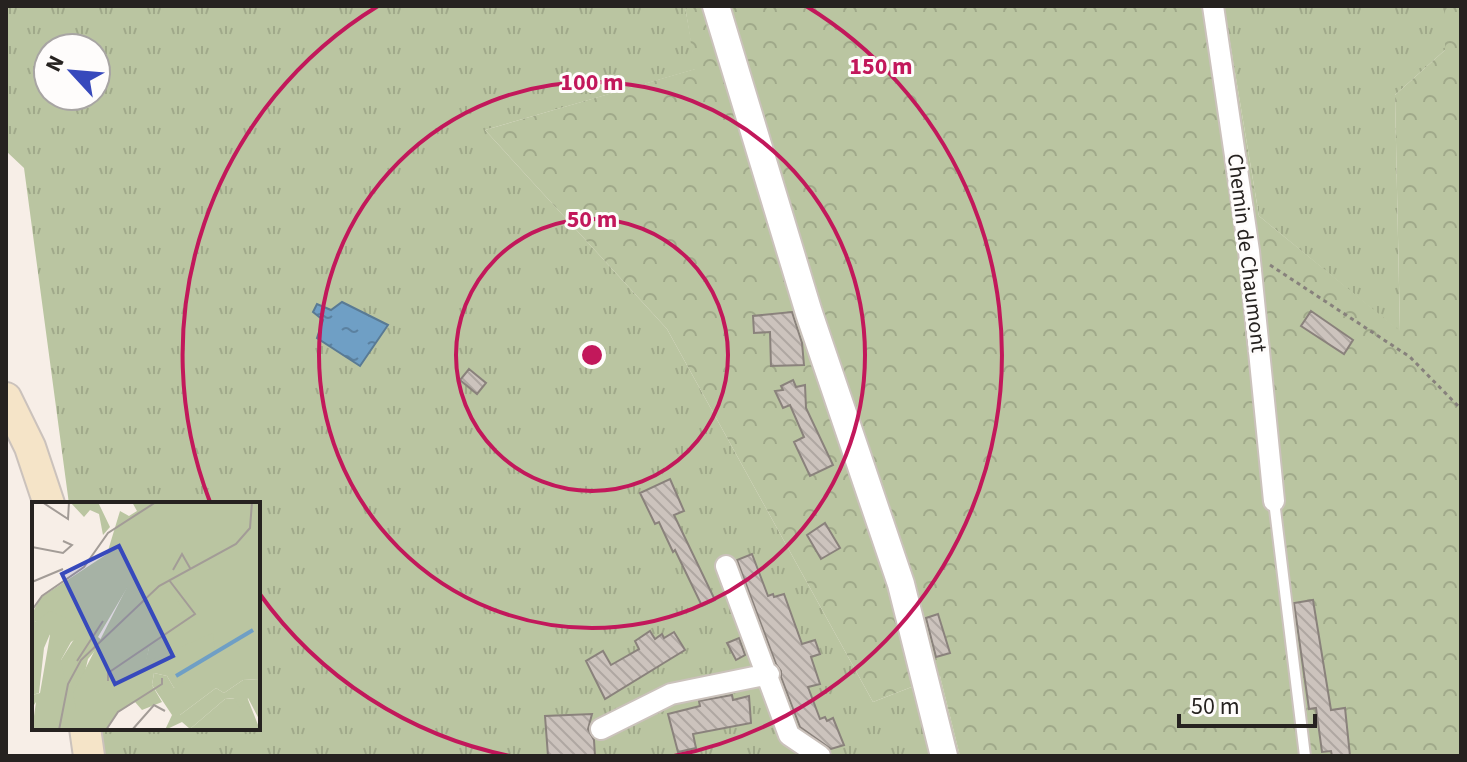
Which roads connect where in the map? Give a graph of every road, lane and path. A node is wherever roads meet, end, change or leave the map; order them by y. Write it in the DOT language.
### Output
graph roads {
  1 [pos="716,6"];
  2 [pos="1213,6"];
  3 [pos="1249,251"];
  4 [pos="6,398"];
  5 [pos="1461,409"];
  6 [pos="1274,501"];
  7 [pos="48,502"];
  8 [pos="726,566"];
  9 [pos="769,674"];
  10 [pos="601,729"];
  11 [pos="85,730"];
  12 [pos="89,756"];
  13 [pos="820,756"];
  14 [pos="944,756"];
  15 [pos="1305,756"];
  1 -- 14 [label="street"];
  2 -- 3 [label="street, Chemin de Chaumont"];
  3 -- 5 [label="path"];
  3 -- 6 [label="street, Chemin de Chaumont"];
  4 -- 7 [label="main road"];
  6 -- 15 [label="lane"];
  8 -- 9 [label="street"];
  9 -- 10 [label="street"];
  9 -- 13 [label="street"];
  11 -- 12 [label="main road"];
}
